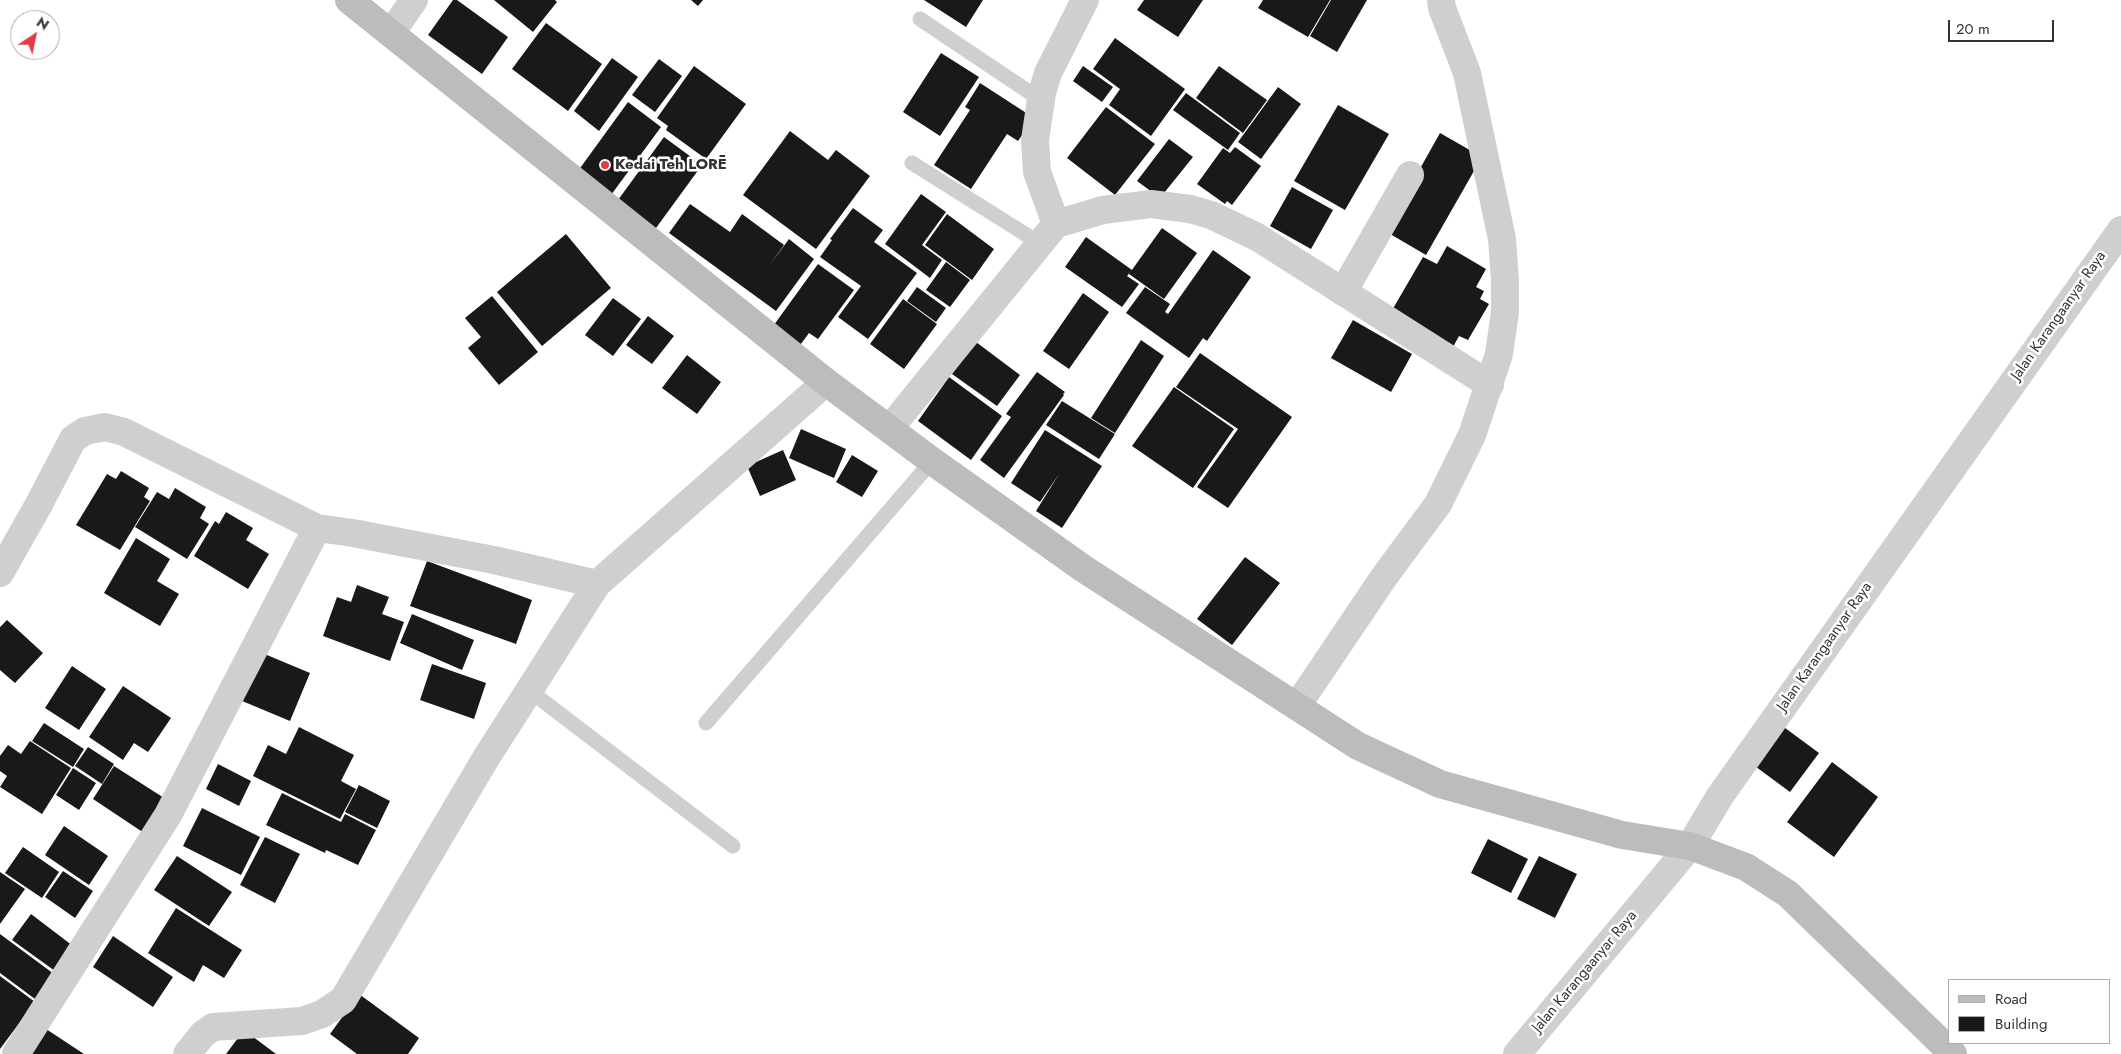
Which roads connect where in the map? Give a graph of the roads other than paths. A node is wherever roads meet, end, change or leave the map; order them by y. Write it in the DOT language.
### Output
graph roads {
  1 [pos="349,0"];
  2 [pos="414,0"];
  3 [pos="1085,0"];
  4 [pos="1441,0"];
  5 [pos="920,19"];
  6 [pos="391,33"];
  7 [pos="1041,100"];
  8 [pos="912,163"];
  9 [pos="1410,175"];
  10 [pos="2121,230"];
  11 [pos="1049,234"];
  12 [pos="1343,292"];
  13 [pos="826,382"];
  14 [pos="1490,385"];
  15 [pos="890,428"];
  16 [pos="932,461"];
  17 [pos="317,528"];
  18 [pos="0,573"];
  19 [pos="597,584"];
  20 [pos="530,691"];
  21 [pos="1297,706"];
  22 [pos="706,723"];
  23 [pos="733,846"];
  24 [pos="1690,846"];
  25 [pos="16,1054"];
  26 [pos="187,1054"];
  27 [pos="1517,1054"];
  28 [pos="1953,1054"];
  1 -- 6 [label="main road"];
  2 -- 6 [label="street"];
  3 -- 7 [label="street"];
  4 -- 14 [label="street"];
  5 -- 7 [label="lane"];
  6 -- 13 [label="main road"];
  7 -- 11 [label="street"];
  8 -- 11 [label="lane"];
  9 -- 12 [label="street"];
  10 -- 24 [label="street, Jalan Karangaanyar Raya"];
  11 -- 12 [label="street"];
  11 -- 15 [label="street"];
  12 -- 14 [label="street"];
  13 -- 15 [label="main road"];
  13 -- 19 [label="street"];
  14 -- 21 [label="street"];
  15 -- 16 [label="main road"];
  16 -- 21 [label="main road"];
  16 -- 22 [label="lane"];
  17 -- 18 [label="street"];
  17 -- 19 [label="street"];
  17 -- 25 [label="street"];
  19 -- 20 [label="street"];
  20 -- 23 [label="lane"];
  20 -- 26 [label="street"];
  21 -- 24 [label="main road"];
  24 -- 27 [label="street, Jalan Karangaanyar Raya"];
  24 -- 28 [label="main road"];
}
